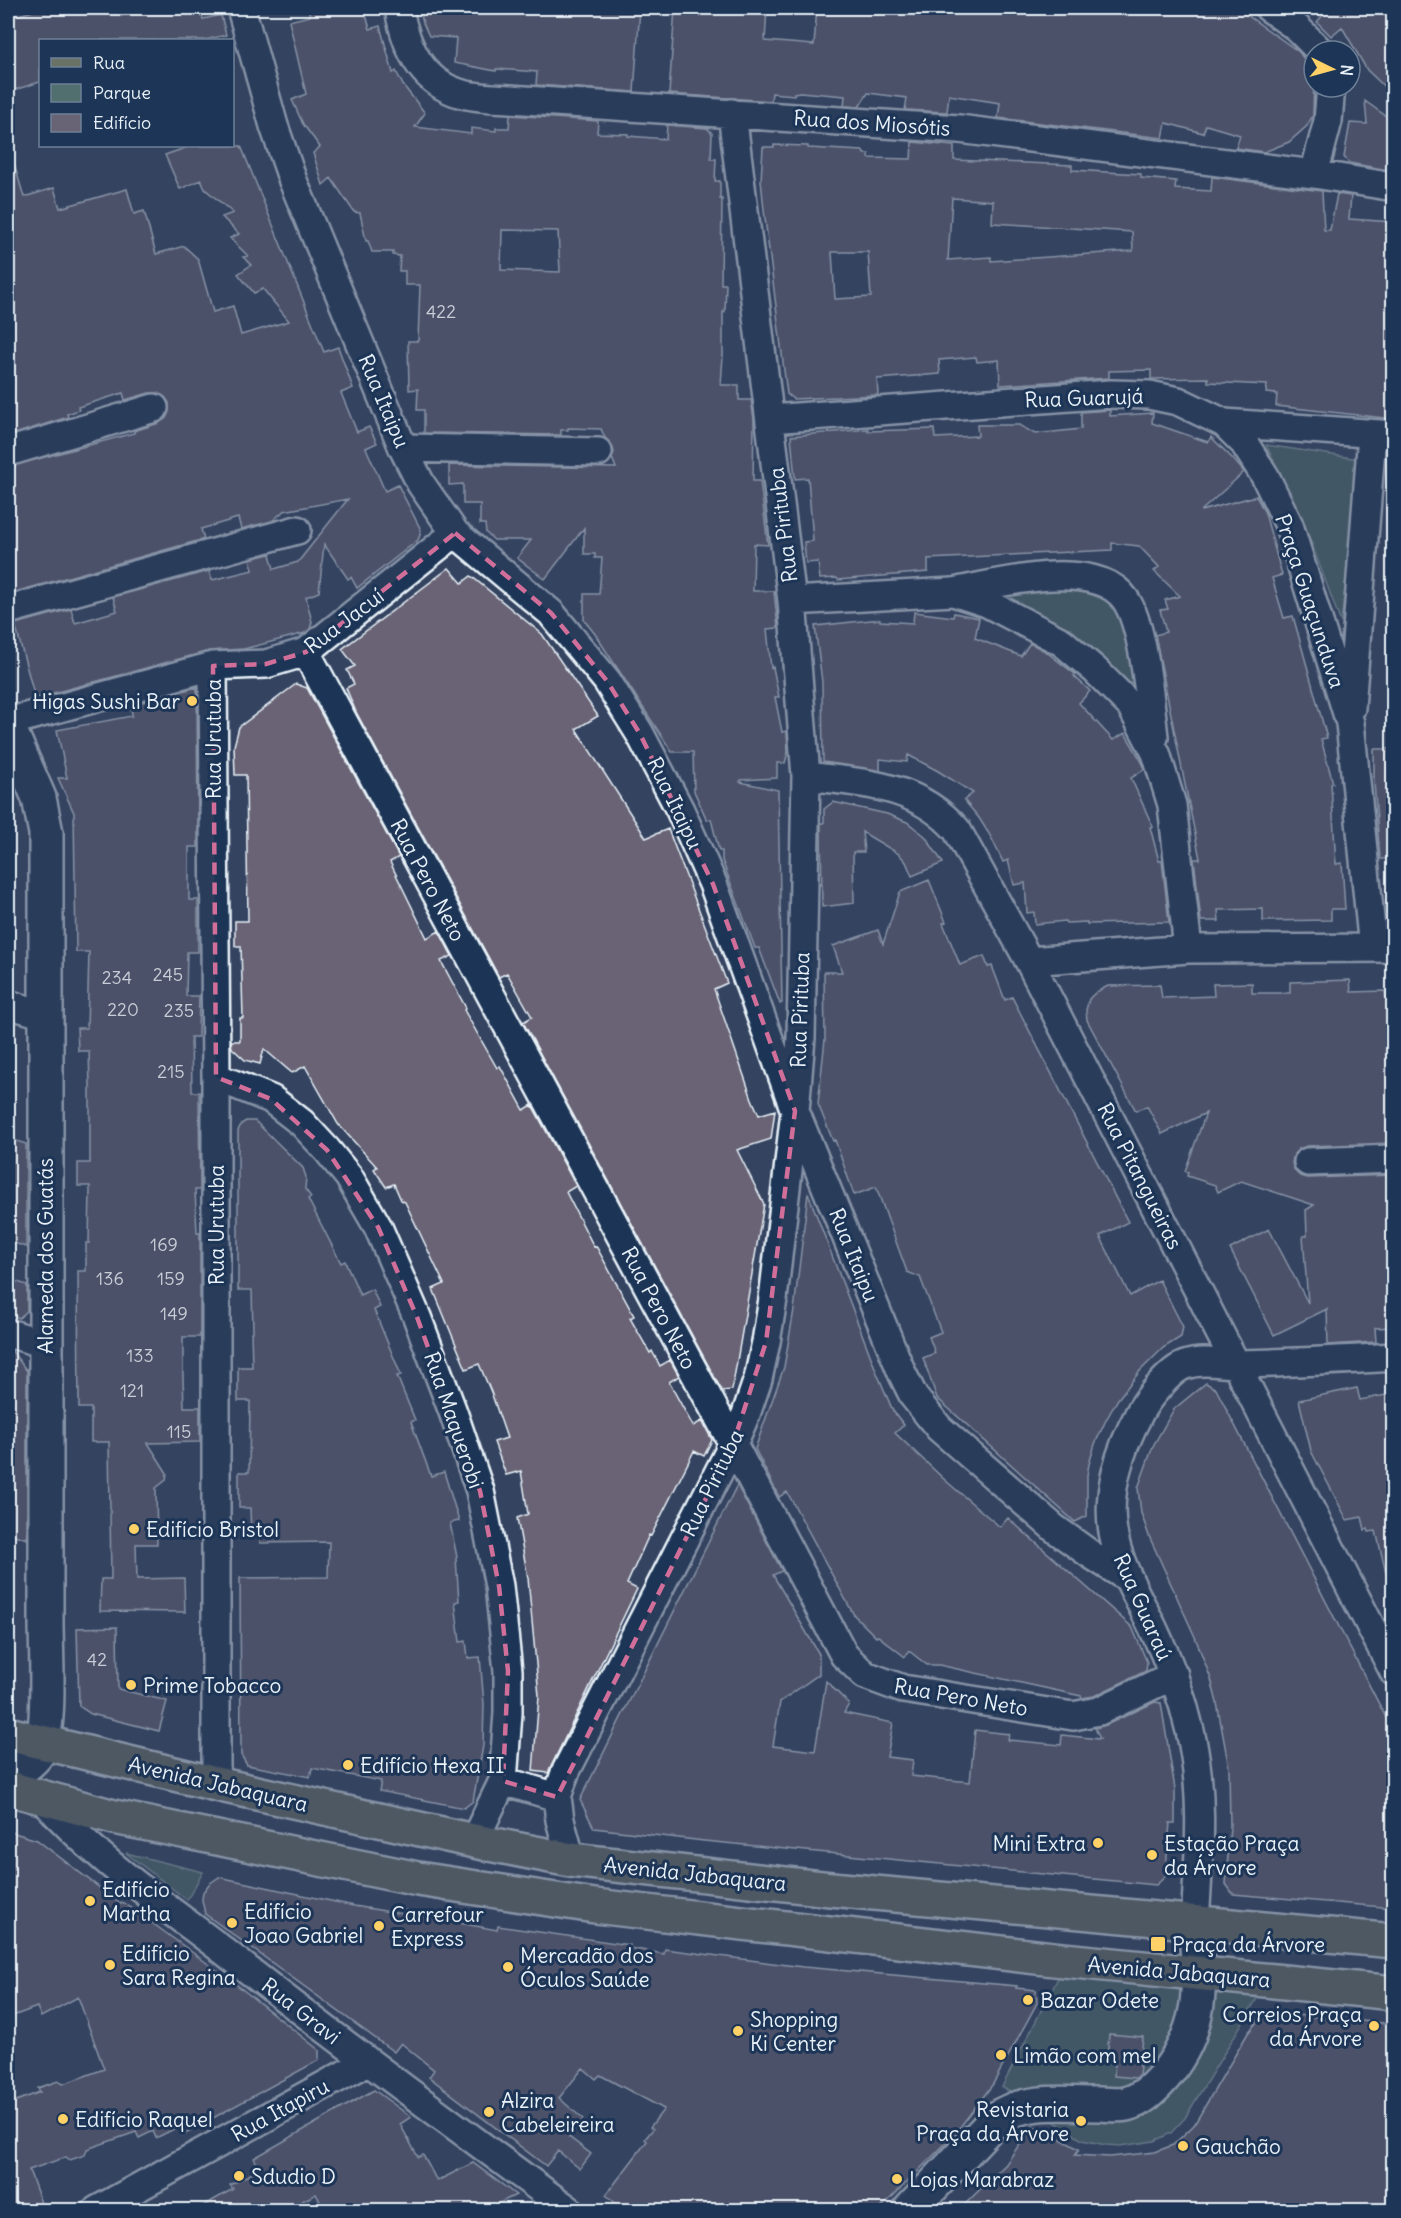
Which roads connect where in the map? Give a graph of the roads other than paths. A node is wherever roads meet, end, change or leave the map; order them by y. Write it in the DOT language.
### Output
graph roads {
  1 [pos="241,8"];
  2 [pos="399,8"];
  3 [pos="1269,8"];
  4 [pos="1308,39"];
  5 [pos="1330,99"];
  6 [pos="732,113"];
  7 [pos="1314,174"];
  8 [pos="1394,187"];
  9 [pos="154,408"];
  10 [pos="770,419"];
  11 [pos="1224,423"];
  12 [pos="1383,434"];
  13 [pos="403,448"];
  14 [pos="8,452"];
  15 [pos="598,452"];
  16 [pos="297,530"];
  17 [pos="455,533"];
  18 [pos="953,592"];
  19 [pos="792,601"];
  20 [pos="8,610"];
  21 [pos="306,652"];
  22 [pos="213,666"];
  23 [pos="1350,723"];
  24 [pos="8,724"];
  25 [pos="1156,753"];
  26 [pos="806,776"];
  27 [pos="1383,948"];
  28 [pos="1188,949"];
  29 [pos="1029,961"];
  30 [pos="8,1004"];
  31 [pos="45,1015"];
  32 [pos="216,1077"];
  33 [pos="795,1111"];
  34 [pos="1394,1159"];
  35 [pos="1308,1162"];
  36 [pos="8,1333"];
  37 [pos="45,1344"];
  38 [pos="1394,1358"];
  39 [pos="1236,1364"];
  40 [pos="733,1444"];
  41 [pos="1129,1579"];
  42 [pos="1392,1667"];
  43 [pos="1174,1675"];
  44 [pos="8,1734"];
  45 [pos="42,1744"];
  46 [pos="8,1778"];
  47 [pos="503,1781"];
  48 [pos="216,1784"];
  49 [pos="8,1788"];
  50 [pos="556,1797"];
  51 [pos="43,1799"];
  52 [pos="474,1841"];
  53 [pos="571,1860"];
  54 [pos="1195,1921"];
  55 [pos="1394,1941"];
  56 [pos="1199,1973"];
  57 [pos="1394,1993"];
  58 [pos="367,2062"];
  59 [pos="97,2211"];
  60 [pos="569,2211"];
  61 [pos="910,2211"];
  1 -- 13 [label="street, Rua Itaipu"];
  2 -- 6 [label="street, Rua dos Miosótis"];
  3 -- 4 [label="street"];
  5 -- 7 [label="street"];
  6 -- 7 [label="street, Rua dos Miosótis"];
  6 -- 10 [label="street, Rua Pirituba"];
  7 -- 8 [label="street, Rua dos Miosótis"];
  9 -- 14 [label="street"];
  10 -- 11 [label="street, Rua Guarujá"];
  10 -- 19 [label="street, Rua Pirituba"];
  11 -- 12 [label="street, Rua Guarujá"];
  11 -- 23 [label="street, Praça Guaçunduva"];
  12 -- 23 [label="street, Praça Guaçunduva"];
  13 -- 15 [label="street"];
  13 -- 17 [label="street, Rua Itaipu"];
  16 -- 20 [label="street"];
  17 -- 21 [label="street, Rua Jacuí"];
  17 -- 33 [label="street, Rua Itaipu"];
  18 -- 19 [label="street"];
  18 -- 25 [label="street"];
  18 -- 25 [label="street"];
  19 -- 26 [label="street, Rua Pirituba"];
  21 -- 22 [label="street, Rua Jacuí"];
  21 -- 40 [label="street, Rua Pero Neto"];
  22 -- 24 [label="street, Rua Jacuí"];
  22 -- 32 [label="street, Rua Urutuba"];
  23 -- 27 [label="street, Praça Guaçunduva"];
  24 -- 31 [label="street, Alameda dos Guatás"];
  25 -- 28 [label="street"];
  26 -- 29 [label="street, Rua Pitangueiras"];
  26 -- 33 [label="street, Rua Pirituba"];
  27 -- 28 [label="street"];
  28 -- 29 [label="street"];
  29 -- 39 [label="street, Rua Pitangueiras"];
  30 -- 31 [label="street"];
  31 -- 37 [label="street, Alameda dos Guatás"];
  32 -- 47 [label="street, Rua Maquerobi"];
  32 -- 48 [label="street, Rua Urutuba"];
  33 -- 40 [label="street, Rua Pirituba"];
  33 -- 41 [label="street, Rua Itaipu"];
  34 -- 35 [label="street"];
  36 -- 37 [label="street"];
  37 -- 45 [label="street, Alameda dos Guatás"];
  38 -- 39 [label="street, Rua Guaraú"];
  39 -- 41 [label="street, Rua Guaraú"];
  39 -- 42 [label="street, Rua Pitangueiras"];
  40 -- 43 [label="street, Rua Pero Neto"];
  40 -- 50 [label="street, Rua Pirituba"];
  41 -- 43 [label="street, Rua Guaraú"];
  43 -- 54 [label="street, Rua Guaraú"];
  44 -- 45 [label="main road, Avenida Jabaquara"];
  45 -- 46 [label="street"];
  45 -- 48 [label="main road, Avenida Jabaquara"];
  47 -- 50 [label="street"];
  47 -- 52 [label="street, Rua Maquerobi"];
  48 -- 52 [label="main road, Avenida Jabaquara"];
  49 -- 51 [label="main road, Avenida Jabaquara"];
  50 -- 53 [label="street"];
  51 -- 56 [label="main road, Avenida Jabaquara"];
  51 -- 58 [label="street, Rua Gravi"];
  52 -- 53 [label="main road, Avenida Jabaquara"];
  53 -- 54 [label="main road, Avenida Jabaquara"];
  54 -- 55 [label="main road, Avenida Jabaquara"];
  54 -- 56 [label="street"];
  56 -- 57 [label="main road, Avenida Jabaquara"];
  56 -- 61 [label="street"];
  58 -- 59 [label="street, Rua Itapiru"];
  58 -- 60 [label="street, Rua Gravi"];
}
